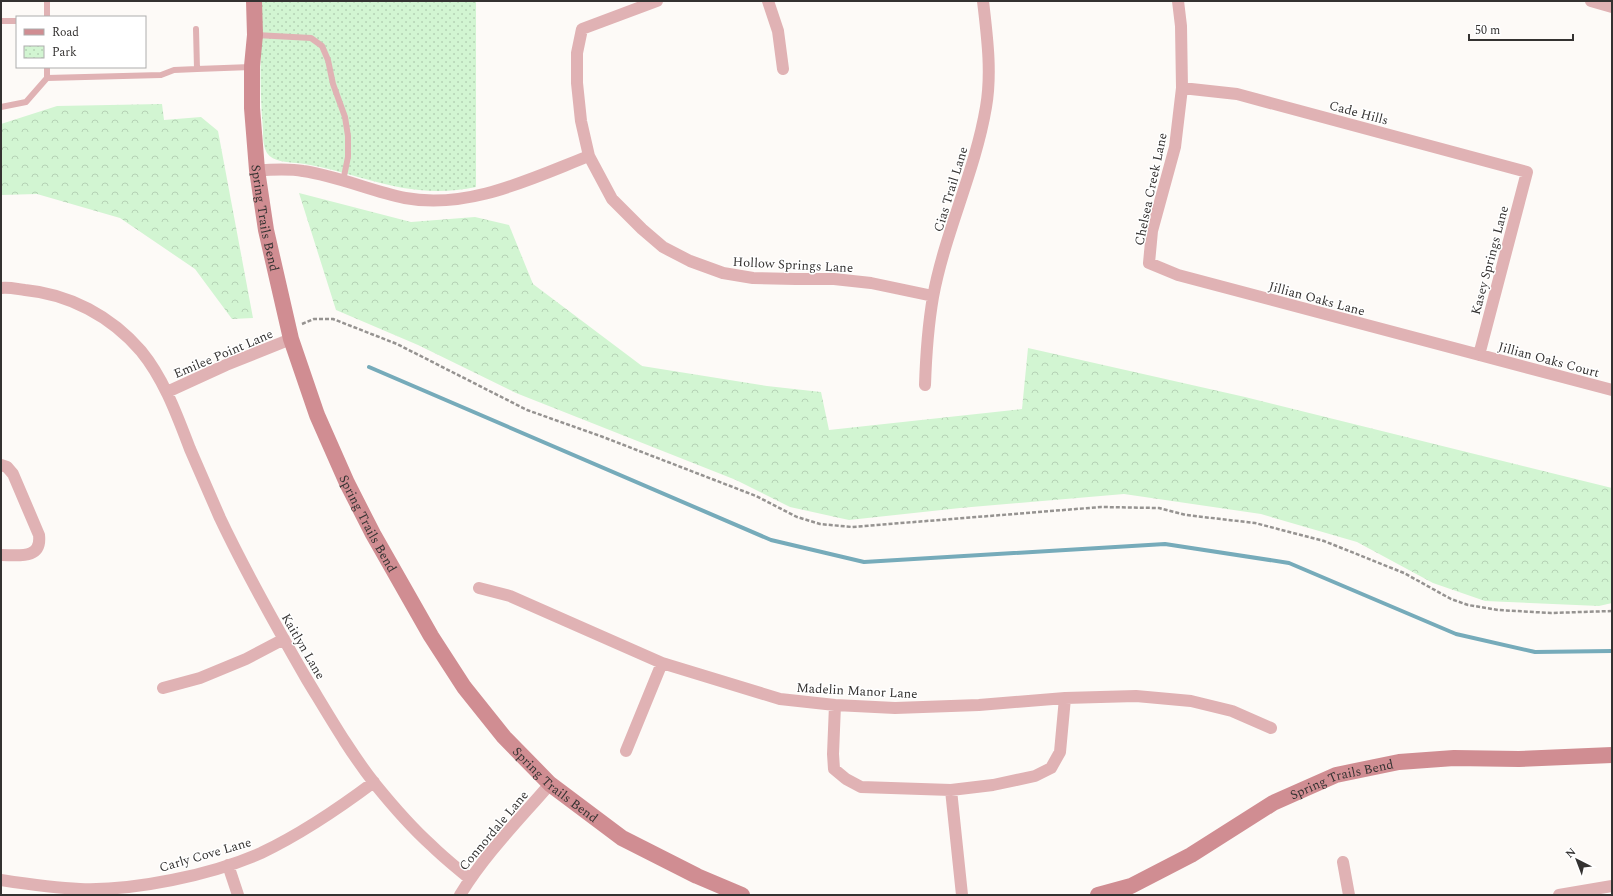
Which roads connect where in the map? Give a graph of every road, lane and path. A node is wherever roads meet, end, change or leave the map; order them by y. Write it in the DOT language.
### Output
graph roads {
  1 [pos="47,1"];
  2 [pos="254,1"];
  3 [pos="657,1"];
  4 [pos="768,1"];
  5 [pos="984,1"];
  6 [pos="1178,1"];
  7 [pos="1591,1"];
  8 [pos="1612,7"];
  9 [pos="47,16"];
  10 [pos="1,22"];
  11 [pos="16,22"];
  12 [pos="196,29"];
  13 [pos="255,35"];
  14 [pos="252,66"];
  15 [pos="47,68"];
  16 [pos="197,69"];
  17 [pos="783,69"];
  18 [pos="47,78"];
  19 [pos="1182,88"];
  20 [pos="1,107"];
  21 [pos="590,156"];
  22 [pos="257,170"];
  23 [pos="1527,172"];
  24 [pos="343,181"];
  25 [pos="1149,263"];
  26 [pos="1,288"];
  27 [pos="933,296"];
  28 [pos="290,334"];
  29 [pos="1479,355"];
  30 [pos="925,385"];
  31 [pos="1612,390"];
  32 [pos="166,392"];
  33 [pos="1,465"];
  34 [pos="1,555"];
  35 [pos="480,588"];
  36 [pos="1612,611"];
  37 [pos="284,639"];
  38 [pos="662,663"];
  39 [pos="163,688"];
  40 [pos="1064,698"];
  41 [pos="835,705"];
  42 [pos="1271,728"];
  43 [pos="626,751"];
  44 [pos="1612,756"];
  45 [pos="374,782"];
  46 [pos="550,784"];
  47 [pos="951,790"];
  48 [pos="1343,862"];
  49 [pos="228,865"];
  50 [pos="470,879"];
  51 [pos="1,880"];
  52 [pos="1612,886"];
  53 [pos="238,895"];
  54 [pos="460,895"];
  55 [pos="742,895"];
  56 [pos="962,895"];
  57 [pos="1098,895"];
  58 [pos="1349,895"];
  59 [pos="1559,895"];
  1 -- 9 [label="lane"];
  2 -- 13 [label="street, Spring Trails Bend"];
  3 -- 21 [label="street, Hollow Springs Lane"];
  4 -- 17 [label="street"];
  5 -- 27 [label="street, Cias Trail Lane"];
  6 -- 19 [label="street, Chelsea Creek Lane"];
  7 -- 8 [label="street"];
  10 -- 11 [label="lane"];
  12 -- 16 [label="lane"];
  13 -- 14 [label="street, Spring Trails Bend"];
  13 -- 24 [label="lane"];
  14 -- 16 [label="lane"];
  14 -- 22 [label="street, Spring Trails Bend"];
  15 -- 18 [label="lane"];
  16 -- 18 [label="lane"];
  18 -- 20 [label="lane"];
  19 -- 23 [label="street, Cade Hills"];
  19 -- 25 [label="street, Chelsea Creek Lane"];
  21 -- 24 [label="street"];
  21 -- 27 [label="street, Hollow Springs Lane"];
  22 -- 24 [label="street"];
  22 -- 28 [label="street, Spring Trails Bend"];
  23 -- 29 [label="street, Kasey Springs Lane"];
  25 -- 29 [label="street, Jillian Oaks Lane"];
  26 -- 32 [label="street"];
  27 -- 30 [label="street, Cias Trail Lane"];
  28 -- 32 [label="street, Emilee Point Lane"];
  28 -- 36 [label="path"];
  28 -- 46 [label="street, Spring Trails Bend"];
  29 -- 31 [label="street, Jillian Oaks Court"];
  32 -- 37 [label="street, Kaitlyn Lane"];
  33 -- 34 [label="street"];
  35 -- 38 [label="street, Madelin Manor Lane"];
  37 -- 39 [label="street"];
  37 -- 45 [label="street, Kaitlyn Lane"];
  38 -- 41 [label="street, Madelin Manor Lane"];
  38 -- 43 [label="street"];
  40 -- 41 [label="street, Madelin Manor Lane"];
  40 -- 42 [label="street, Madelin Manor Lane"];
  40 -- 47 [label="street"];
  41 -- 47 [label="street"];
  44 -- 57 [label="street, Spring Trails Bend"];
  45 -- 49 [label="street, Carly Cove Lane"];
  45 -- 50 [label="street, Kaitlyn Lane"];
  46 -- 50 [label="street, Connordale Lane"];
  46 -- 55 [label="street, Spring Trails Bend"];
  47 -- 56 [label="street"];
  48 -- 58 [label="street"];
  49 -- 51 [label="street, Carly Cove Lane"];
  49 -- 53 [label="street"];
  50 -- 54 [label="street, Connordale Lane"];
  52 -- 59 [label="street"];
}
